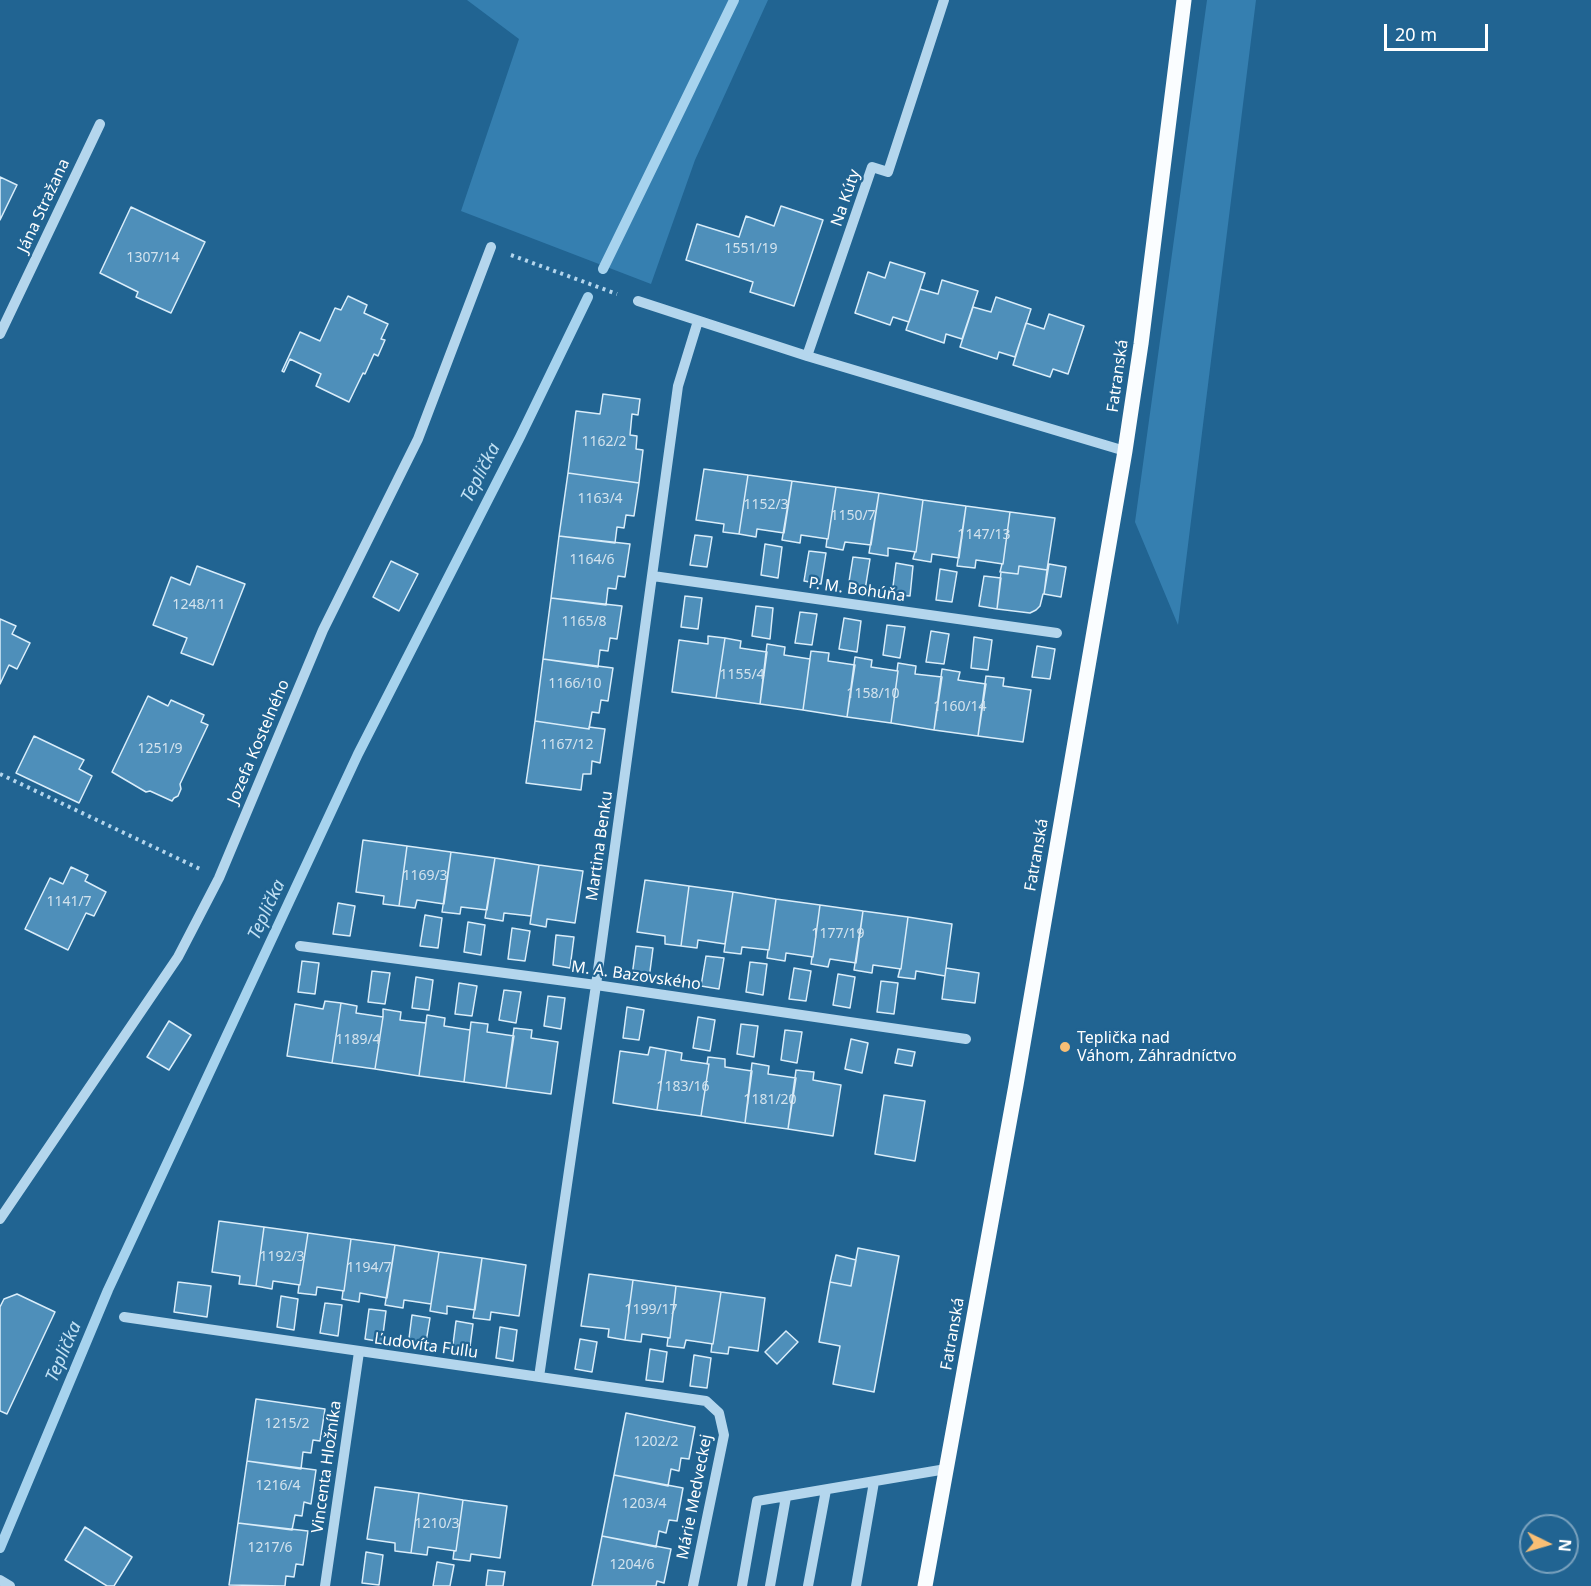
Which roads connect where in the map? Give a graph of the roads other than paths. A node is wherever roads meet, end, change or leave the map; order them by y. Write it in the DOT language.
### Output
graph roads {
  1 [pos="944,0"];
  2 [pos="1184,0"];
  3 [pos="100,124"];
  4 [pos="491,247"];
  5 [pos="638,302"];
  6 [pos="698,321"];
  7 [pos="0,334"];
  8 [pos="807,356"];
  9 [pos="1125,451"];
  10 [pos="653,576"];
  11 [pos="1057,633"];
  12 [pos="300,946"];
  13 [pos="596,985"];
  14 [pos="966,1040"];
  15 [pos="0,1219"];
  16 [pos="124,1317"];
  17 [pos="359,1352"];
  18 [pos="539,1377"];
  19 [pos="719,1413"];
  20 [pos="946,1469"];
  21 [pos="874,1482"];
  22 [pos="826,1490"];
  23 [pos="786,1497"];
  24 [pos="0,1580"];
  25 [pos="10,1586"];
  26 [pos="325,1586"];
  27 [pos="693,1586"];
  28 [pos="742,1586"];
  29 [pos="770,1586"];
  30 [pos="808,1586"];
  31 [pos="856,1586"];
  32 [pos="925,1586"];
  1 -- 8 [label="street, Na Kúty"];
  2 -- 9 [label="main road, Fatranská"];
  3 -- 7 [label="street, Jána Stražana"];
  4 -- 15 [label="street, Jozefa Kostelného"];
  5 -- 6 [label="street"];
  6 -- 8 [label="street"];
  6 -- 10 [label="street, Martina Benku"];
  8 -- 9 [label="street"];
  9 -- 20 [label="main road, Fatranská"];
  10 -- 11 [label="street, P. M. Bohúňa"];
  10 -- 13 [label="street, Martina Benku"];
  12 -- 13 [label="street, M. A. Bazovského"];
  13 -- 14 [label="street, M. A. Bazovského"];
  13 -- 18 [label="street, Martina Benku"];
  16 -- 17 [label="street, Ľudovíta Fullu"];
  17 -- 18 [label="street, Ľudovíta Fullu"];
  17 -- 26 [label="street, Vincenta Hložníka"];
  18 -- 19 [label="street, Ľudovíta Fullu"];
  19 -- 27 [label="street, Márie Medveckej"];
  20 -- 21 [label="street"];
  20 -- 32 [label="main road, Fatranská"];
  21 -- 22 [label="street"];
  21 -- 31 [label="street"];
  22 -- 23 [label="street"];
  22 -- 30 [label="street"];
  23 -- 28 [label="street"];
  23 -- 29 [label="street"];
  24 -- 25 [label="street"];
}
